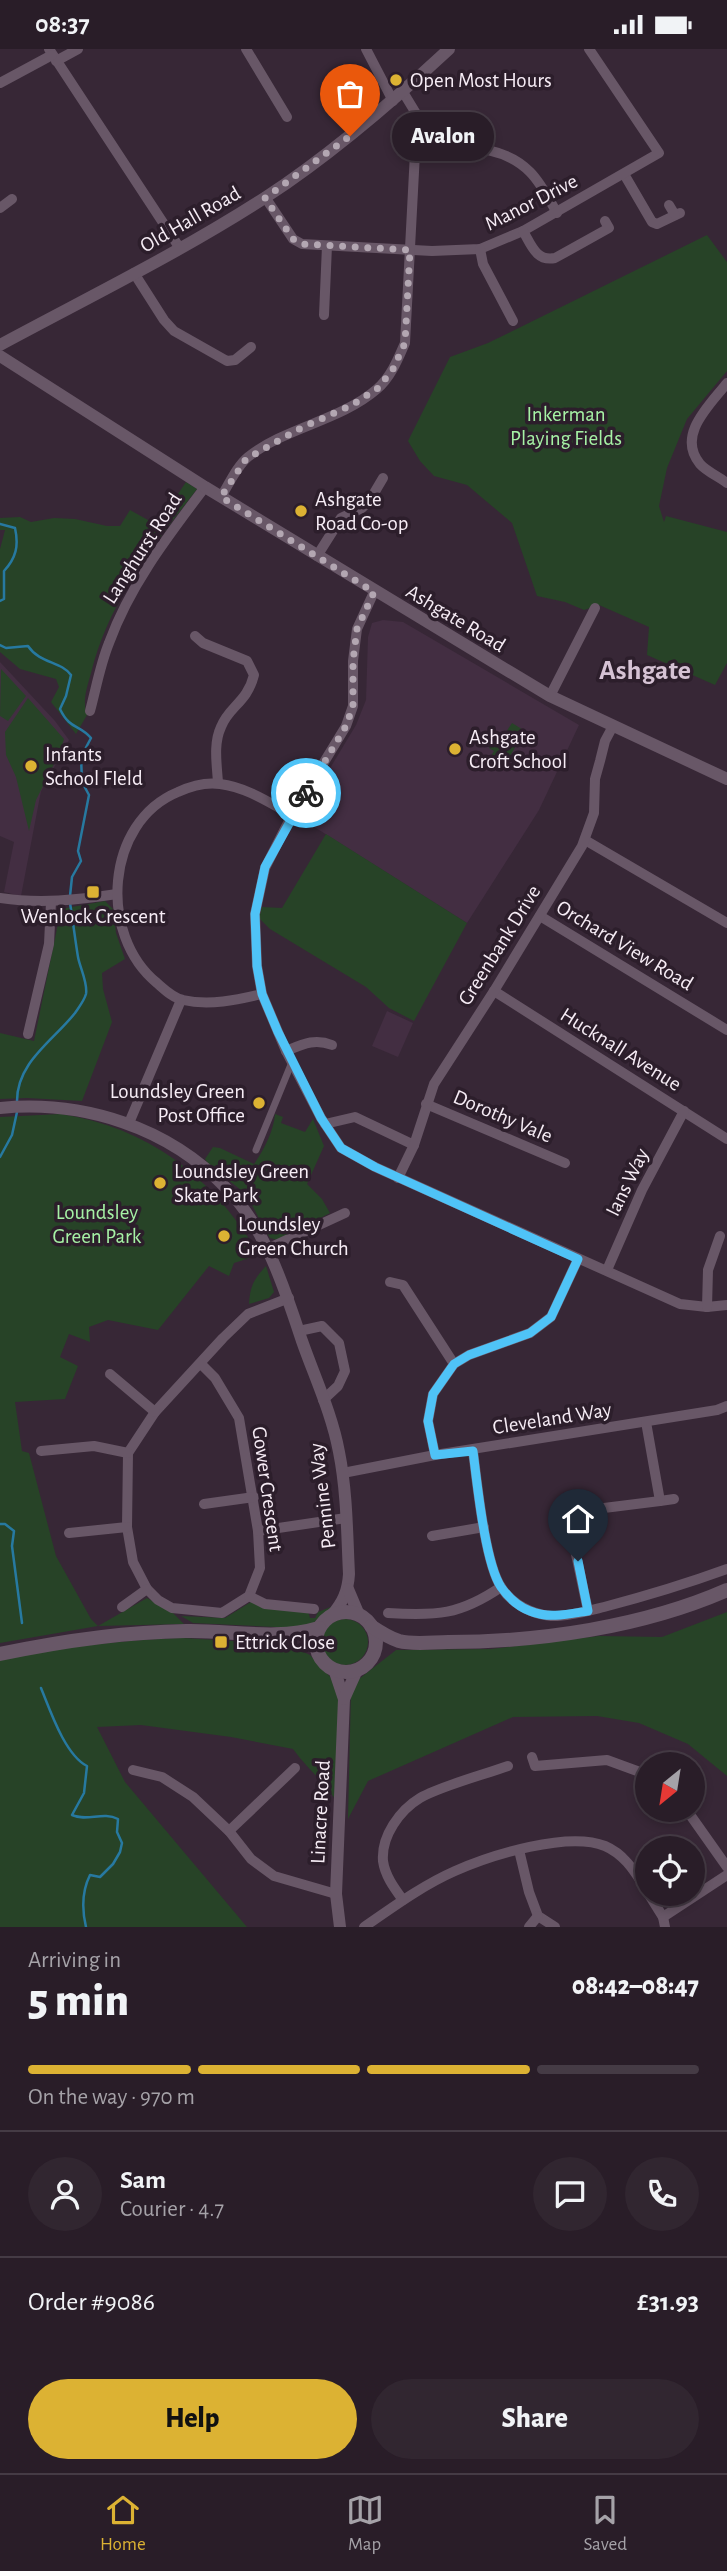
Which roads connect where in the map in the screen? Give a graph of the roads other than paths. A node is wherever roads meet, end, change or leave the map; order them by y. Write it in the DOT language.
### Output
graph roads {
  1 [pos="78,49"];
  2 [pos="246,49"];
  3 [pos="366,49"];
  4 [pos="449,49"];
  5 [pos="589,49"];
  6 [pos="52,55"];
  7 [pos="0,83"];
  8 [pos="398,96"];
  9 [pos="287,117"];
  10 [pos="416,145"];
  11 [pos="624,174"];
  12 [pos="12,198"];
  13 [pos="265,198"];
  14 [pos="0,208"];
  15 [pos="675,211"];
  16 [pos="557,213"];
  17 [pos="611,224"];
  18 [pos="523,231"];
  19 [pos="327,246"];
  20 [pos="178,247"];
  21 [pos="410,250"];
  22 [pos="480,250"];
  23 [pos="134,273"];
  24 [pos="324,315"];
  25 [pos="513,321"];
  26 [pos="0,345"];
  27 [pos="251,347"];
  28 [pos="0,356"];
  29 [pos="727,383"];
  30 [pos="383,478"];
  31 [pos="727,483"];
  32 [pos="205,487"];
  33 [pos="221,497"];
  34 [pos="317,556"];
  35 [pos="374,592"];
  36 [pos="595,608"];
  37 [pos="195,636"];
  38 [pos="551,696"];
  39 [pos="90,711"];
  40 [pos="613,726"];
  41 [pos="727,779"];
  42 [pos="218,783"];
  43 [pos="292,815"];
  44 [pos="585,840"];
  45 [pos="117,894"];
  46 [pos="0,898"];
  47 [pos="51,902"];
  48 [pos="540,916"];
  49 [pos="727,923"];
  50 [pos="494,991"];
  51 [pos="262,994"];
  52 [pos="181,1000"];
  53 [pos="727,1030"];
  54 [pos="28,1034"];
  55 [pos="332,1045"];
  56 [pos="286,1051"];
  57 [pos="293,1062"];
  58 [pos="426,1104"];
  59 [pos="0,1108"];
  60 [pos="684,1111"];
  61 [pos="129,1123"];
  62 [pos="325,1124"];
  63 [pos="727,1139"];
  64 [pos="414,1145"];
  65 [pos="256,1150"];
  66 [pos="565,1163"];
  67 [pos="398,1178"];
  68 [pos="345,1213"];
  69 [pos="720,1236"];
  70 [pos="267,1249"];
  71 [pos="578,1259"];
  72 [pos="607,1270"];
  73 [pos="390,1282"];
  74 [pos="289,1299"];
  75 [pos="727,1305"];
  76 [pos="707,1307"];
  77 [pos="299,1331"];
  78 [pos="200,1363"];
  79 [pos="454,1364"];
  80 [pos="110,1374"];
  81 [pos="323,1400"];
  82 [pos="727,1406"];
  83 [pos="155,1412"];
  84 [pos="646,1422"];
  85 [pos="41,1451"];
  86 [pos="473,1451"];
  87 [pos="128,1453"];
  88 [pos="435,1455"];
  89 [pos="342,1473"];
  90 [pos="254,1497"];
  91 [pos="674,1499"];
  92 [pos="660,1501"];
  93 [pos="204,1504"];
  94 [pos="346,1518"];
  95 [pos="127,1527"];
  96 [pos="484,1527"];
  97 [pos="258,1531"];
  98 [pos="69,1533"];
  99 [pos="432,1536"];
  100 [pos="727,1569"];
  101 [pos="501,1587"];
  102 [pos="147,1589"];
  103 [pos="348,1589"];
  104 [pos="727,1590"];
  105 [pos="249,1596"];
  106 [pos="121,1607"];
  107 [pos="314,1609"];
  108 [pos="588,1611"];
  109 [pos="388,1613"];
  110 [pos="332,1615"];
  111 [pos="359,1615"];
  112 [pos="371,1626"];
  113 [pos="319,1628"];
  114 [pos="287,1635"];
  115 [pos="402,1642"];
  116 [pos="318,1652"];
  117 [pos="0,1654"];
  118 [pos="373,1656"];
  119 [pos="334,1669"];
  120 [pos="357,1670"];
  121 [pos="344,1699"];
  122 [pos="532,1757"];
  123 [pos="508,1766"];
  124 [pos="295,1768"];
  125 [pos="133,1770"];
  126 [pos="635,1770"];
  127 [pos="695,1822"];
  128 [pos="229,1831"];
  129 [pos="519,1850"];
  130 [pos="727,1867"];
  131 [pos="635,1872"];
  132 [pos="727,1875"];
  133 [pos="336,1894"];
  134 [pos="404,1900"];
  135 [pos="655,1906"];
  136 [pos="538,1916"];
  137 [pos="664,1922"];
  138 [pos="340,1927"];
  139 [pos="365,1927"];
  140 [pos="529,1927"];
  141 [pos="555,1927"];
  1 -- 6 [label="street"];
  2 -- 9 [label="street"];
  3 -- 8 [label="street"];
  4 -- 8 [label="street, Old Hall Road"];
  5 -- 11 [label="street, Manor Drive"];
  6 -- 7 [label="street"];
  6 -- 20 [label="street"];
  8 -- 10 [label="street"];
  8 -- 13 [label="street, Old Hall Road"];
  10 -- 16 [label="street"];
  10 -- 21 [label="street"];
  11 -- 15 [label="street"];
  11 -- 16 [label="street, Manor Drive"];
  12 -- 14 [label="street"];
  13 -- 19 [label="street, Manor Drive"];
  13 -- 20 [label="street, Old Hall Road"];
  16 -- 18 [label="street, Manor Drive"];
  17 -- 18 [label="street"];
  18 -- 22 [label="street, Manor Drive"];
  19 -- 21 [label="street, Manor Drive"];
  19 -- 24 [label="street"];
  20 -- 23 [label="street, Old Hall Road"];
  21 -- 22 [label="street, Manor Drive"];
  21 -- 33 [label="street"];
  22 -- 25 [label="street"];
  23 -- 26 [label="street, Old Hall Road"];
  23 -- 27 [label="street"];
  28 -- 32 [label="street, Ashgate Road"];
  29 -- 31 [label="street"];
  30 -- 34 [label="street"];
  32 -- 33 [label="street, Ashgate Road"];
  32 -- 39 [label="street, Langhurst Road"];
  33 -- 34 [label="street, Ashgate Road"];
  34 -- 35 [label="street, Ashgate Road"];
  35 -- 38 [label="street, Ashgate Road"];
  35 -- 43 [label="street"];
  36 -- 38 [label="street"];
  37 -- 42 [label="street"];
  38 -- 40 [label="street, Ashgate Road"];
  40 -- 41 [label="street, Ashgate Road"];
  40 -- 44 [label="street, Greenbank Drive"];
  42 -- 43 [label="street"];
  42 -- 45 [label="street"];
  43 -- 51 [label="street"];
  44 -- 48 [label="street, Greenbank Drive"];
  44 -- 49 [label="street"];
  45 -- 47 [label="street"];
  45 -- 52 [label="street"];
  46 -- 47 [label="street"];
  47 -- 54 [label="street"];
  48 -- 50 [label="street, Greenbank Drive"];
  48 -- 53 [label="street, Orchard View Road"];
  50 -- 58 [label="street, Greenbank Drive"];
  50 -- 60 [label="street, Hucknall Avenue"];
  51 -- 52 [label="street"];
  51 -- 56 [label="street"];
  52 -- 61 [label="street"];
  55 -- 56 [label="street"];
  56 -- 57 [label="street"];
  57 -- 62 [label="street"];
  57 -- 65 [label="street"];
  58 -- 64 [label="street, Greenbank Drive"];
  58 -- 66 [label="street, Dorothy Vale"];
  59 -- 61 [label="street, Pennine Way"];
  60 -- 63 [label="street, Hucknall Avenue"];
  60 -- 72 [label="street, Ians Way"];
  61 -- 70 [label="street, Pennine Way"];
  62 -- 64 [label="street"];
  62 -- 67 [label="street"];
  64 -- 67 [label="street, Greenbank Drive"];
  67 -- 71 [label="street"];
  68 -- 70 [label="street"];
  69 -- 76 [label="street"];
  70 -- 74 [label="street, Pennine Way"];
  71 -- 72 [label="street"];
  71 -- 79 [label="street"];
  72 -- 76 [label="street"];
  73 -- 79 [label="street"];
  74 -- 77 [label="street, Pennine Way"];
  74 -- 78 [label="street"];
  75 -- 76 [label="street"];
  77 -- 81 [label="street, Pennine Way"];
  77 -- 81 [label="street"];
  78 -- 83 [label="street"];
  78 -- 90 [label="street, Gower Crescent"];
  79 -- 88 [label="street"];
  80 -- 83 [label="street"];
  81 -- 89 [label="street, Pennine Way"];
  82 -- 84 [label="street, Cleveland Way"];
  83 -- 87 [label="street"];
  84 -- 86 [label="street, Cleveland Way"];
  84 -- 92 [label="street"];
  85 -- 87 [label="street"];
  86 -- 88 [label="street, Cleveland Way"];
  86 -- 96 [label="street"];
  87 -- 95 [label="street"];
  88 -- 89 [label="street, Cleveland Way"];
  89 -- 94 [label="street, Pennine Way"];
  90 -- 93 [label="street"];
  90 -- 97 [label="street, Gower Crescent"];
  91 -- 92 [label="street"];
  92 -- 108 [label="street"];
  94 -- 97 [label="street"];
  94 -- 103 [label="street, Pennine Way"];
  95 -- 98 [label="street"];
  95 -- 102 [label="street"];
  96 -- 99 [label="street"];
  96 -- 101 [label="street"];
  97 -- 105 [label="street, Gower Crescent"];
  100 -- 108 [label="street"];
  101 -- 108 [label="street"];
  101 -- 109 [label="street"];
  102 -- 105 [label="street"];
  102 -- 106 [label="street"];
  103 -- 110 [label="street"];
  103 -- 111 [label="street, Pennine Way"];
  104 -- 115 [label="main road"];
  105 -- 107 [label="street"];
  110 -- 111 [label="main road"];
  110 -- 113 [label="main road"];
  111 -- 112 [label="main road"];
  112 -- 115 [label="main road"];
  112 -- 118 [label="main road"];
  113 -- 114 [label="main road"];
  113 -- 116 [label="main road"];
  114 -- 116 [label="main road"];
  114 -- 117 [label="main road"];
  115 -- 118 [label="main road"];
  116 -- 119 [label="main road"];
  118 -- 120 [label="main road"];
  119 -- 120 [label="main road"];
  119 -- 121 [label="street, Linacre Road"];
  120 -- 121 [label="street, Linacre Road"];
  121 -- 133 [label="street, Linacre Road"];
  122 -- 126 [label="street"];
  123 -- 134 [label="street"];
  124 -- 128 [label="street"];
  125 -- 128 [label="street"];
  127 -- 130 [label="street"];
  128 -- 133 [label="street"];
  129 -- 131 [label="street"];
  129 -- 134 [label="street"];
  129 -- 136 [label="street"];
  132 -- 137 [label="street"];
  133 -- 138 [label="street, Linacre Road"];
  134 -- 139 [label="street"];
  135 -- 137 [label="street"];
  136 -- 140 [label="street"];
  136 -- 141 [label="street"];
}
